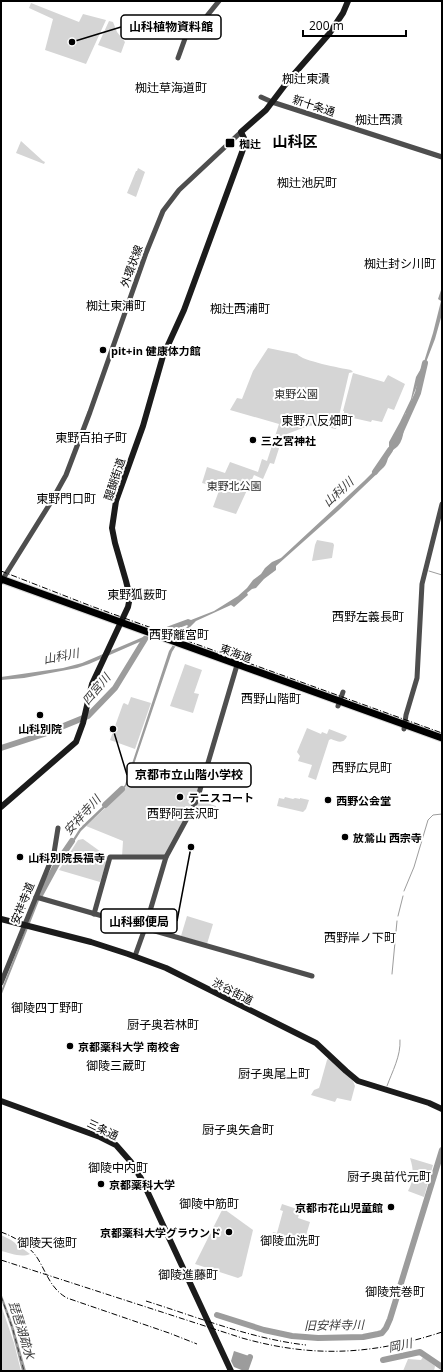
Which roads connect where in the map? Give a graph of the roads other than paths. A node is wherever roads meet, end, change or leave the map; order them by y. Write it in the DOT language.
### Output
graph roads {
  1 [pos="219,1"];
  2 [pos="348,1"];
  3 [pos="178,58"];
  4 [pos="261,97"];
  5 [pos="272,102"];
  6 [pos="240,132"];
  7 [pos="442,157"];
  8 [pos="442,504"];
  9 [pos="1,581"];
  10 [pos="120,625"];
  11 [pos="236,667"];
  12 [pos="343,692"];
  13 [pos="338,703"];
  14 [pos="404,727"];
  15 [pos="442,738"];
  16 [pos="442,743"];
  17 [pos="1,807"];
  18 [pos="58,828"];
  19 [pos="166,857"];
  20 [pos="38,898"];
  21 [pos="94,914"];
  22 [pos="1,919"];
  23 [pos="27,925"];
  24 [pos="145,928"];
  25 [pos="134,956"];
  26 [pos="312,976"];
  27 [pos="1,983"];
  28 [pos="1,1101"];
  29 [pos="442,1109"];
  30 [pos="231,1371"];
  1 -- 3 [label="street"];
  2 -- 5 [label="main road, 外環状線"];
  4 -- 5 [label="street, 新十条通"];
  5 -- 6 [label="main road, 外環状線"];
  5 -- 7 [label="street, 新十条通"];
  6 -- 9 [label="street, 外環状線"];
  6 -- 10 [label="main road, 醍醐街道"];
  8 -- 14 [label="street"];
  9 -- 10 [label="highway, 東海道"];
  10 -- 11 [label="highway, 東海道"];
  10 -- 17 [label="main road, 醍醐街道"];
  11 -- 13 [label="highway, 東海道"];
  11 -- 19 [label="street"];
  12 -- 13 [label="street"];
  13 -- 14 [label="highway, 東海道"];
  14 -- 15 [label="highway, 東海道"];
  14 -- 16 [label="highway, 東海道"];
  18 -- 20 [label="street, 安祥寺道"];
  19 -- 21 [label="street"];
  19 -- 24 [label="street"];
  20 -- 21 [label="street"];
  20 -- 23 [label="street, 安祥寺道"];
  21 -- 24 [label="street"];
  22 -- 23 [label="main road, 渋谷街道"];
  23 -- 25 [label="main road, 渋谷街道"];
  23 -- 27 [label="street, 安祥寺道"];
  24 -- 25 [label="street"];
  24 -- 26 [label="street"];
  25 -- 29 [label="main road, 渋谷街道"];
  28 -- 30 [label="main road, 三条通"];
}
